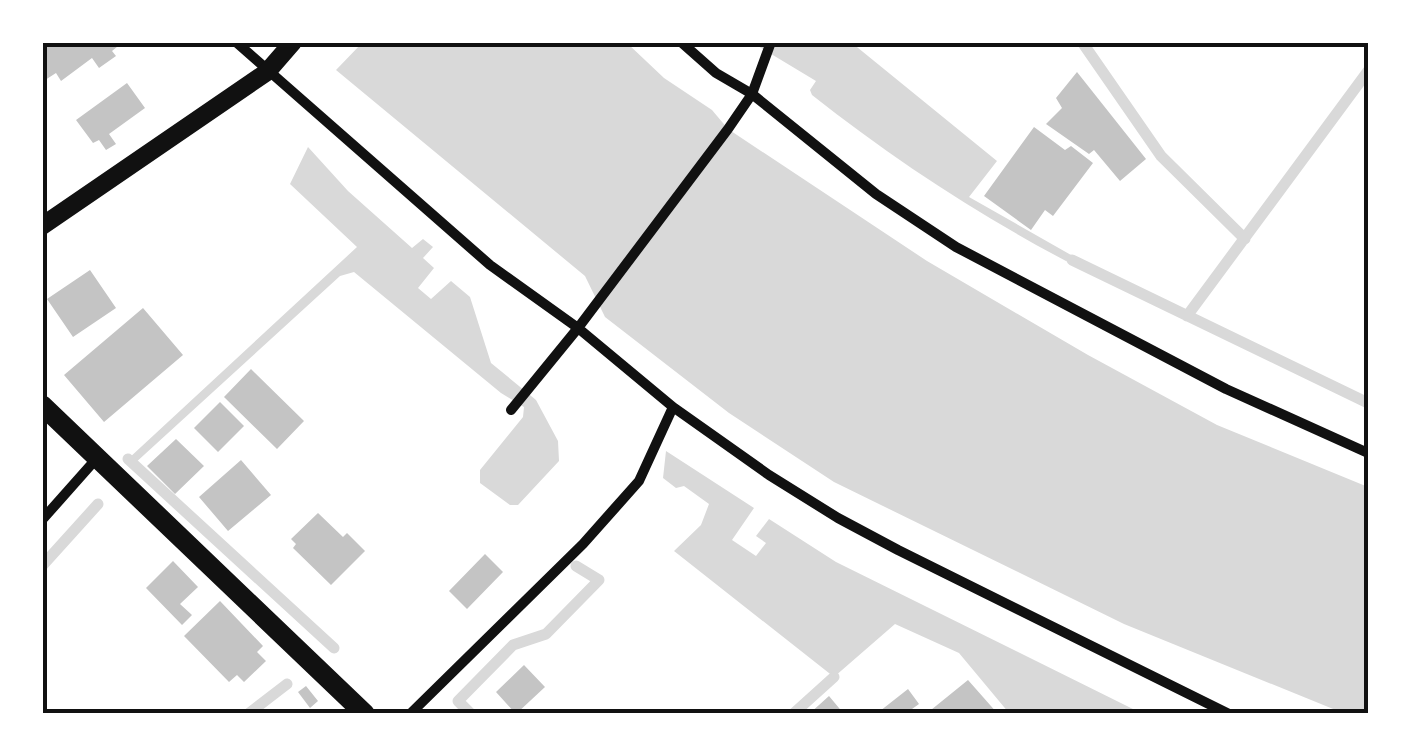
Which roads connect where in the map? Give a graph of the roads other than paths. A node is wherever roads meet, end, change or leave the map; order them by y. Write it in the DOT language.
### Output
graph roads {
  1 [pos="236,42"];
  2 [pos="680,42"];
  3 [pos="771,42"];
  4 [pos="289,47"];
  5 [pos="267,72"];
  6 [pos="752,94"];
  7 [pos="42,226"];
  8 [pos="578,328"];
  9 [pos="42,404"];
  10 [pos="673,408"];
  11 [pos="511,410"];
  12 [pos="1368,453"];
  13 [pos="97,458"];
  14 [pos="42,520"];
  15 [pos="365,714"];
  16 [pos="410,714"];
  17 [pos="1229,714"];
  1 -- 5 [label="street"];
  2 -- 6 [label="street"];
  3 -- 6 [label="street"];
  4 -- 5 [label="street"];
  5 -- 7 [label="street"];
  5 -- 8 [label="street"];
  6 -- 8 [label="street"];
  6 -- 12 [label="street"];
  8 -- 10 [label="street"];
  8 -- 11 [label="street"];
  9 -- 13 [label="main road"];
  10 -- 16 [label="street"];
  10 -- 17 [label="street"];
  13 -- 14 [label="street"];
  13 -- 15 [label="main road"];
}
